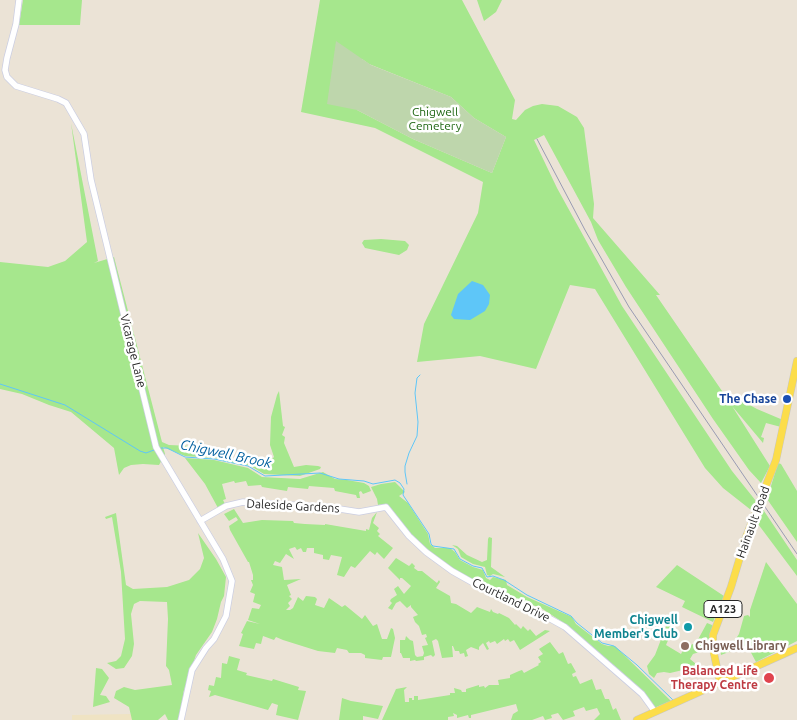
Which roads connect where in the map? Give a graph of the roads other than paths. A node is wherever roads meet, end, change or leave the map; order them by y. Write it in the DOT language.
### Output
graph roads {
  1 [pos="19,0"];
  2 [pos="797,362"];
  3 [pos="389,508"];
  4 [pos="200,521"];
  5 [pos="797,648"];
  6 [pos="720,682"];
  7 [pos="655,712"];
  8 [pos="182,720"];
  9 [pos="637,720"];
  1 -- 4 [label="street, Vicarage Lane"];
  2 -- 6 [label="main road, Hainault Road / A123, bridge"];
  3 -- 4 [label="street, Daleside Gardens"];
  3 -- 7 [label="street, Courtland Drive"];
  4 -- 8 [label="street, Vicarage Lane"];
  5 -- 6 [label="main road"];
  6 -- 7 [label="main road"];
  7 -- 9 [label="main road"];
}
